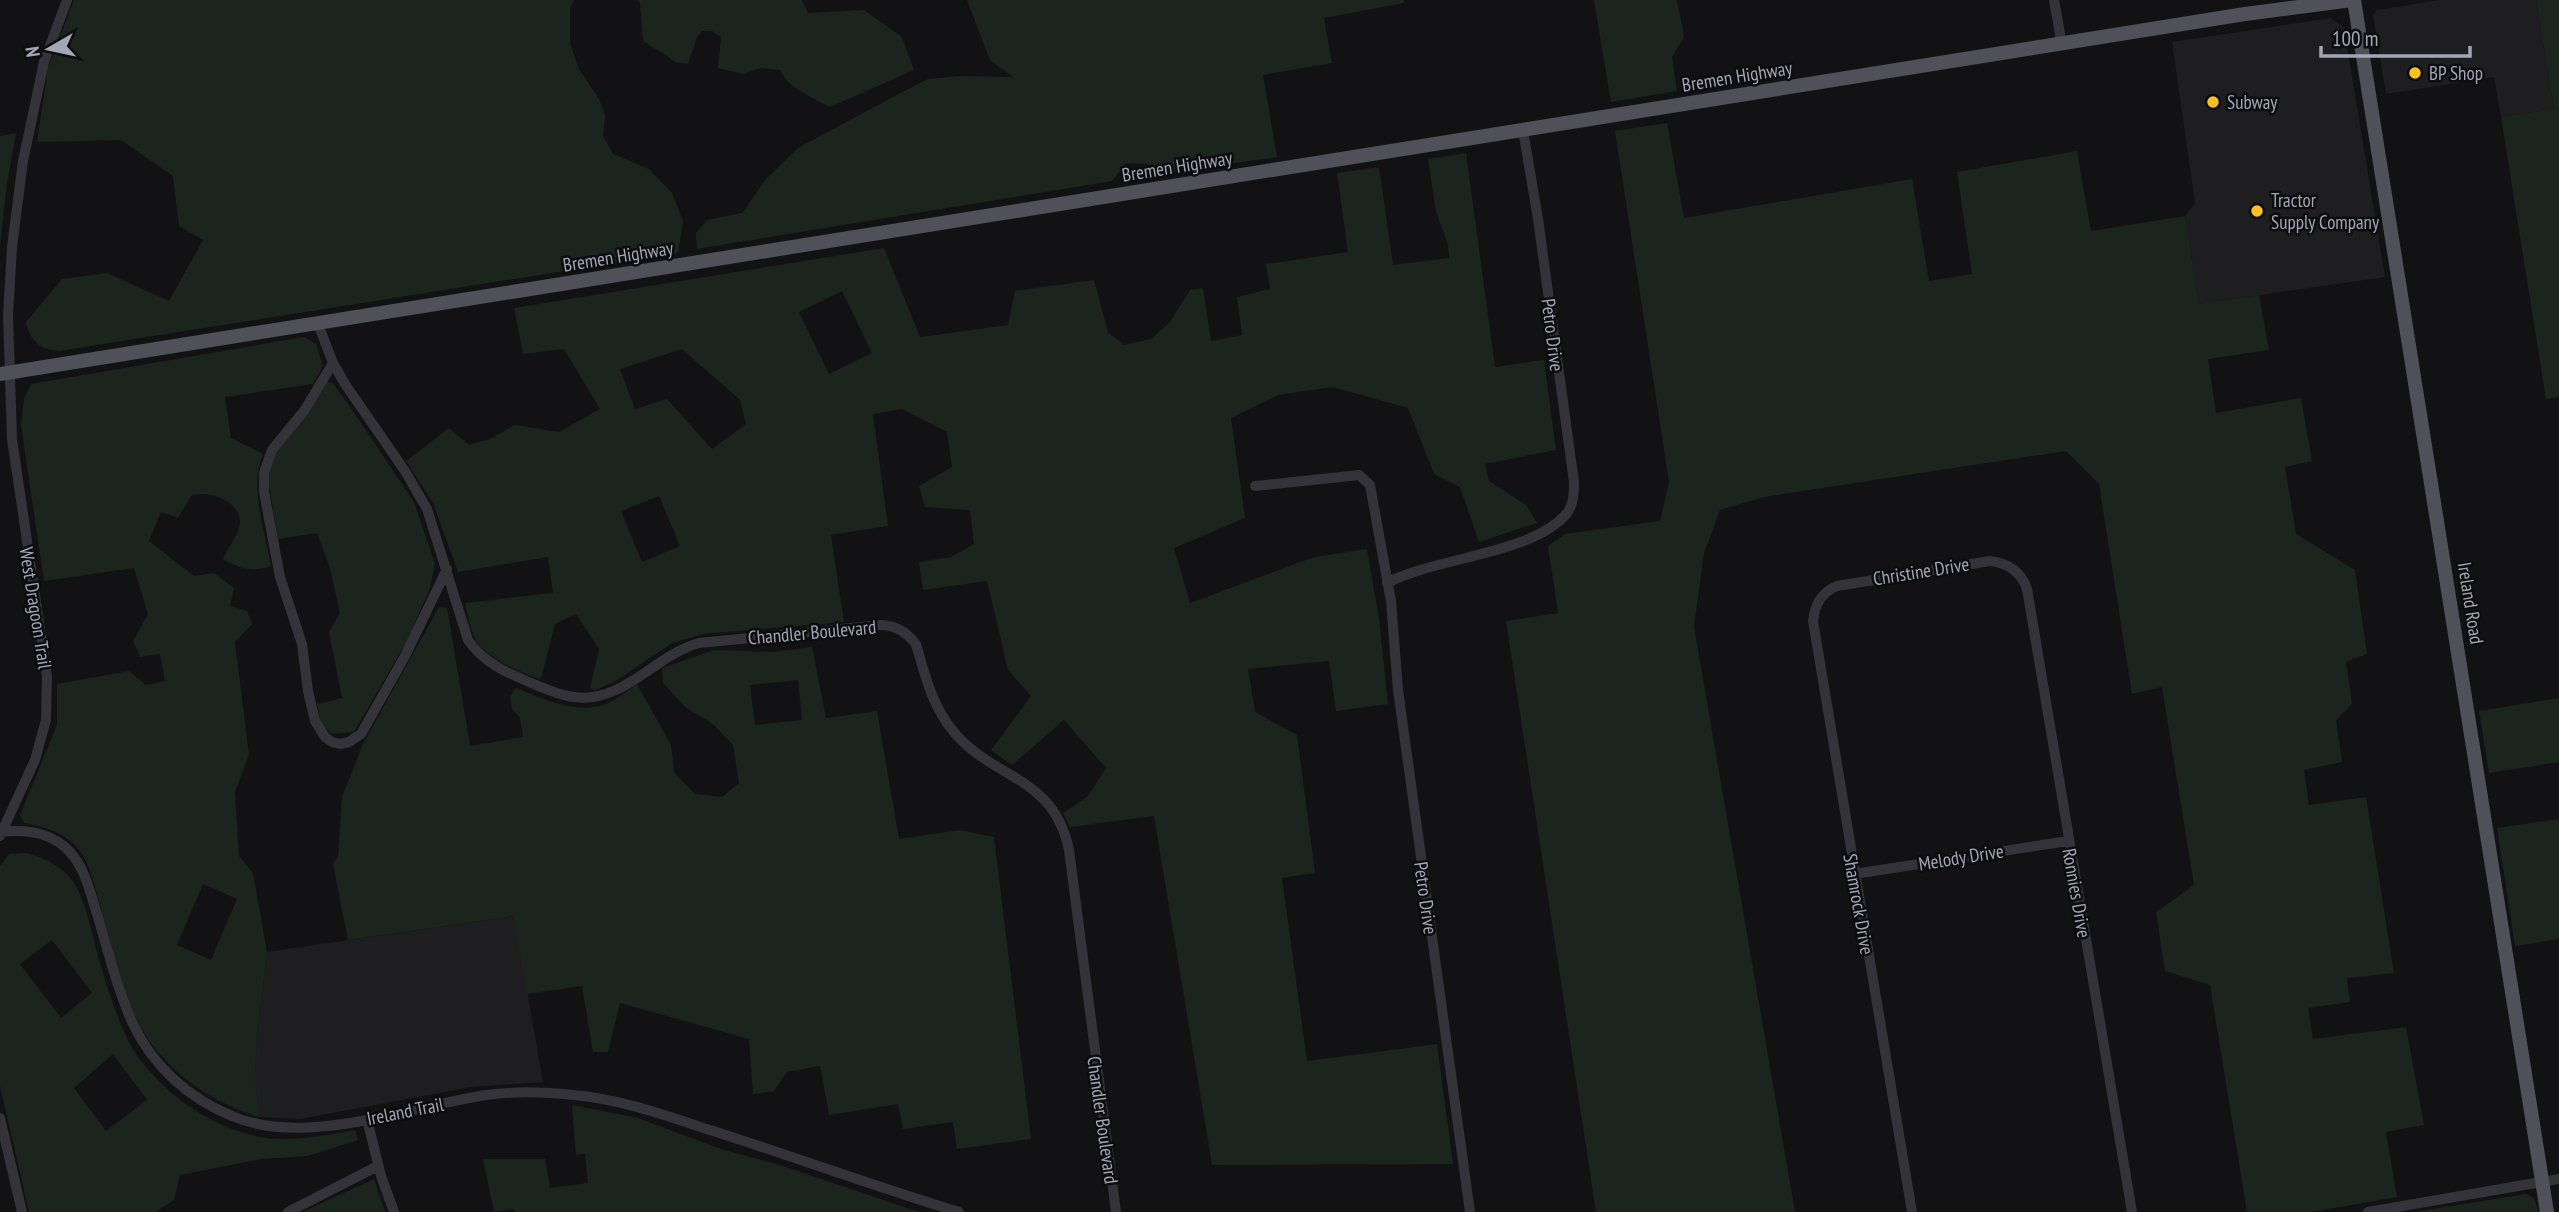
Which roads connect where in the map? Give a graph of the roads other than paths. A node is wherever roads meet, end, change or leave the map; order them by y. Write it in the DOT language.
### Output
graph roads {
  1 [pos="67,0"];
  2 [pos="2054,0"];
  3 [pos="2353,0"];
  4 [pos="2062,45"];
  5 [pos="1523,130"];
  6 [pos="318,324"];
  7 [pos="333,363"];
  8 [pos="4,373"];
  9 [pos="1255,486"];
  10 [pos="447,569"];
  11 [pos="2020,575"];
  12 [pos="1387,583"];
  13 [pos="1821,596"];
  14 [pos="1,833"];
  15 [pos="2068,841"];
  16 [pos="1854,874"];
  17 [pos="0,1118"];
  18 [pos="367,1118"];
  19 [pos="378,1166"];
  20 [pos="13,1173"];
  21 [pos="0,1175"];
  22 [pos="2559,1179"];
  23 [pos="2543,1182"];
  24 [pos="22,1212"];
  25 [pos="288,1212"];
  26 [pos="394,1212"];
  27 [pos="959,1212"];
  28 [pos="1116,1212"];
  29 [pos="1470,1212"];
  30 [pos="1912,1212"];
  31 [pos="2132,1212"];
  32 [pos="2368,1212"];
  33 [pos="2547,1212"];
  1 -- 8 [label="street, West Dragoon Trail"];
  2 -- 4 [label="street"];
  3 -- 4 [label="main road, Bremen Highway"];
  3 -- 23 [label="main road, Ireland Road"];
  4 -- 5 [label="main road, Bremen Highway"];
  5 -- 6 [label="main road, Bremen Highway"];
  5 -- 12 [label="street, Petro Drive"];
  6 -- 7 [label="street, Chandler Boulevard"];
  6 -- 8 [label="main road, Bremen Highway"];
  7 -- 10 [label="street, Chandler Boulevard"];
  7 -- 10 [label="street"];
  8 -- 14 [label="street, West Dragoon Trail"];
  9 -- 12 [label="street, Petro Drive"];
  10 -- 28 [label="street, Chandler Boulevard"];
  11 -- 13 [label="street, Christine Drive"];
  11 -- 15 [label="street, Ronnies Drive"];
  12 -- 29 [label="street, Petro Drive"];
  13 -- 16 [label="street, Shamrock Drive"];
  14 -- 18 [label="street, Ireland Trail"];
  15 -- 16 [label="street, Melody Drive"];
  15 -- 31 [label="street, Ronnies Drive"];
  16 -- 30 [label="street, Shamrock Drive"];
  17 -- 20 [label="street"];
  18 -- 19 [label="street"];
  18 -- 27 [label="street, Ireland Trail"];
  19 -- 25 [label="street"];
  19 -- 26 [label="street"];
  20 -- 21 [label="street"];
  20 -- 24 [label="street"];
  22 -- 23 [label="street"];
  23 -- 32 [label="street"];
  23 -- 33 [label="main road, Ireland Road"];
}
